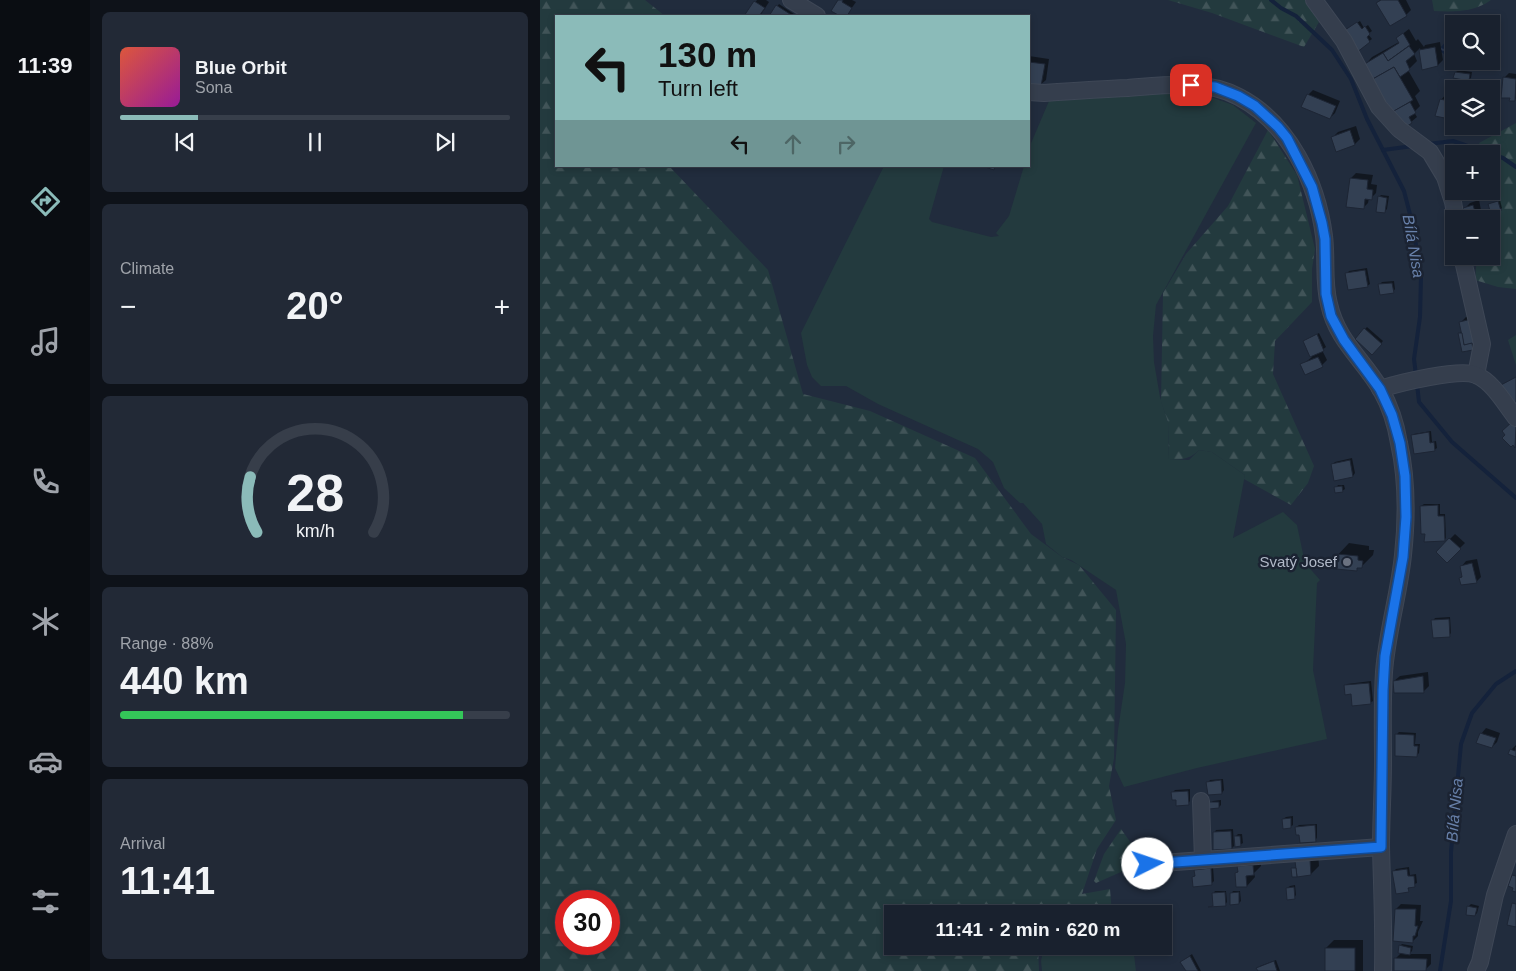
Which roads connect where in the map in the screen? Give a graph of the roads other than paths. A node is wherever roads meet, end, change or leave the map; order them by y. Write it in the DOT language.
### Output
graph roads {
  1 [pos="792,0"];
  2 [pos="1314,0"];
  3 [pos="815,15"];
  4 [pos="1030,92"];
  5 [pos="1454,210"];
  6 [pos="1464,265"];
  7 [pos="1476,375"];
  8 [pos="1380,389"];
  9 [pos="1516,418"];
  10 [pos="1201,802"];
  11 [pos="1516,834"];
  12 [pos="1381,847"];
  13 [pos="1203,860"];
  14 [pos="1148,864"];
  15 [pos="1383,971"];
  16 [pos="1476,971"];
  1 -- 3 [label="street"];
  2 -- 5 [label="street"];
  4 -- 8 [label="street"];
  6 -- 7 [label="street"];
  7 -- 8 [label="street"];
  7 -- 9 [label="street"];
  8 -- 12 [label="street"];
  10 -- 13 [label="street"];
  11 -- 16 [label="street"];
  12 -- 13 [label="street"];
  12 -- 15 [label="street"];
  13 -- 14 [label="street"];
}
